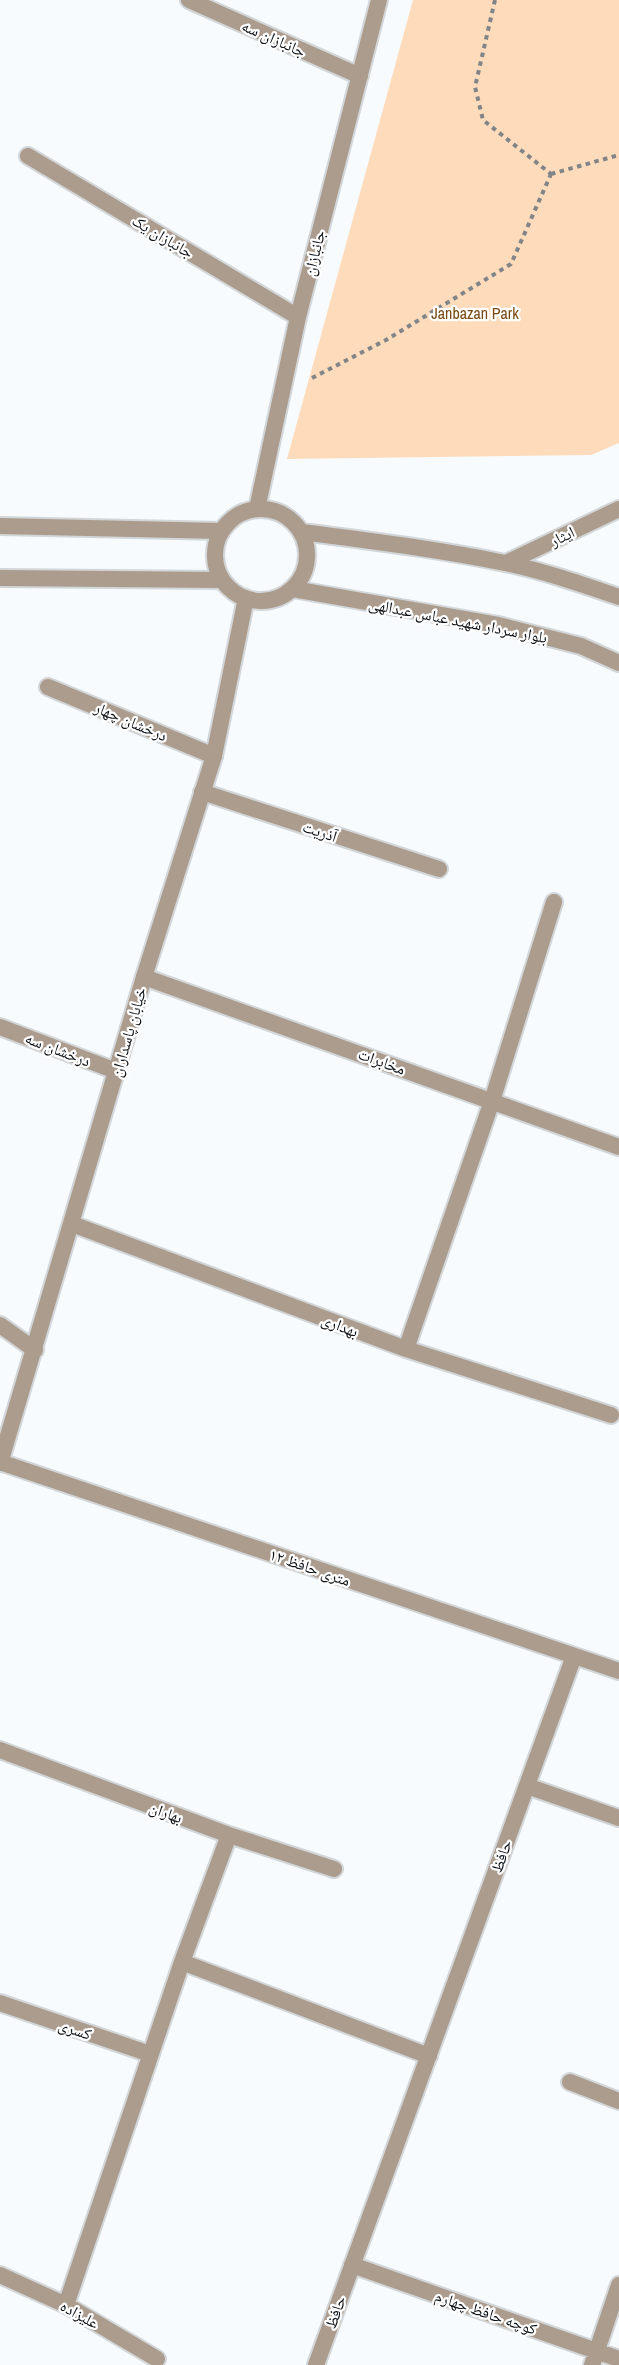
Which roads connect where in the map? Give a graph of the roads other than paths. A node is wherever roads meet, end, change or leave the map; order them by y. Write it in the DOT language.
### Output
graph roads {
  1 [pos="189,0"];
  2 [pos="379,0"];
  3 [pos="360,76"];
  4 [pos="28,156"];
  5 [pos="298,316"];
  6 [pos="257,509"];
  7 [pos="619,509"];
  8 [pos="0,526"];
  9 [pos="221,531"];
  10 [pos="302,532"];
  11 [pos="506,563"];
  12 [pos="0,578"];
  13 [pos="222,580"];
  14 [pos="293,589"];
  15 [pos="619,597"];
  16 [pos="246,598"];
  17 [pos="619,663"];
  18 [pos="48,687"];
  19 [pos="214,756"];
  20 [pos="202,792"];
  21 [pos="439,869"];
  22 [pos="554,902"];
  23 [pos="144,977"];
  24 [pos="0,1027"];
  25 [pos="116,1071"];
  26 [pos="492,1101"];
  27 [pos="619,1147"];
  28 [pos="72,1224"];
  29 [pos="0,1325"];
  30 [pos="406,1349"];
  31 [pos="35,1350"];
  32 [pos="611,1415"];
  33 [pos="0,1463"];
  34 [pos="574,1656"];
  35 [pos="619,1671"];
  36 [pos="0,1750"];
  37 [pos="527,1786"];
  38 [pos="619,1818"];
  39 [pos="229,1835"];
  40 [pos="334,1869"];
  41 [pos="182,1962"];
  42 [pos="0,2003"];
  43 [pos="150,2054"];
  44 [pos="429,2056"];
  45 [pos="570,2082"];
  46 [pos="619,2101"];
  47 [pos="352,2265"];
  48 [pos="0,2275"];
  49 [pos="619,2285"];
  50 [pos="66,2306"];
  51 [pos="595,2358"];
  52 [pos="157,2359"];
  53 [pos="619,2359"];
  54 [pos="316,2365"];
  1 -- 3 [label="street, جانبازان سه"];
  2 -- 3 [label="street, جانبازان"];
  3 -- 5 [label="street, جانبازان"];
  4 -- 5 [label="street, جانبازان یک"];
  5 -- 6 [label="street, جانبازان"];
  6 -- 9 [label="street"];
  6 -- 10 [label="street"];
  7 -- 11 [label="street, ایثار"];
  8 -- 9 [label="street"];
  9 -- 13 [label="street"];
  10 -- 11 [label="street"];
  10 -- 14 [label="street"];
  11 -- 15 [label="street"];
  12 -- 13 [label="street"];
  13 -- 16 [label="street"];
  14 -- 16 [label="street"];
  14 -- 17 [label="street, بلوار سردار شهید عباس عبدالهی"];
  16 -- 19 [label="street, خیابان پاسداران"];
  18 -- 19 [label="street, درخشان چهار"];
  19 -- 20 [label="street, خیابان پاسداران"];
  20 -- 21 [label="street, آذریت"];
  20 -- 23 [label="street, خیابان پاسداران"];
  22 -- 26 [label="street"];
  23 -- 25 [label="street, خیابان پاسداران"];
  23 -- 26 [label="street, مخابرات"];
  24 -- 25 [label="street, درخشان سه"];
  25 -- 28 [label="street, خیابان پاسداران"];
  26 -- 27 [label="street, مخابرات"];
  26 -- 30 [label="street"];
  28 -- 30 [label="street, بهداری"];
  28 -- 31 [label="street, خیابان پاسداران"];
  29 -- 31 [label="street"];
  30 -- 32 [label="street, بهداری"];
  31 -- 33 [label="street, خیابان پاسداران"];
  33 -- 34 [label="street, ۱۲ متری حافظ"];
  34 -- 35 [label="street, ۱۲ متری حافظ"];
  34 -- 37 [label="street, حافظ"];
  36 -- 39 [label="street, بهاران"];
  37 -- 38 [label="street"];
  37 -- 44 [label="street, حافظ"];
  39 -- 40 [label="street, بهاران"];
  39 -- 41 [label="street"];
  41 -- 43 [label="street"];
  41 -- 44 [label="street"];
  42 -- 43 [label="street, کسری"];
  43 -- 50 [label="street"];
  44 -- 47 [label="street, حافظ"];
  45 -- 46 [label="street"];
  47 -- 51 [label="street, کوچه حافظ چهارم"];
  47 -- 54 [label="street, حافظ"];
  48 -- 50 [label="street, علیزاده"];
  49 -- 51 [label="street"];
  50 -- 52 [label="street, علیزاده"];
  51 -- 53 [label="street, کوچه حافظ چهارم"];
}
